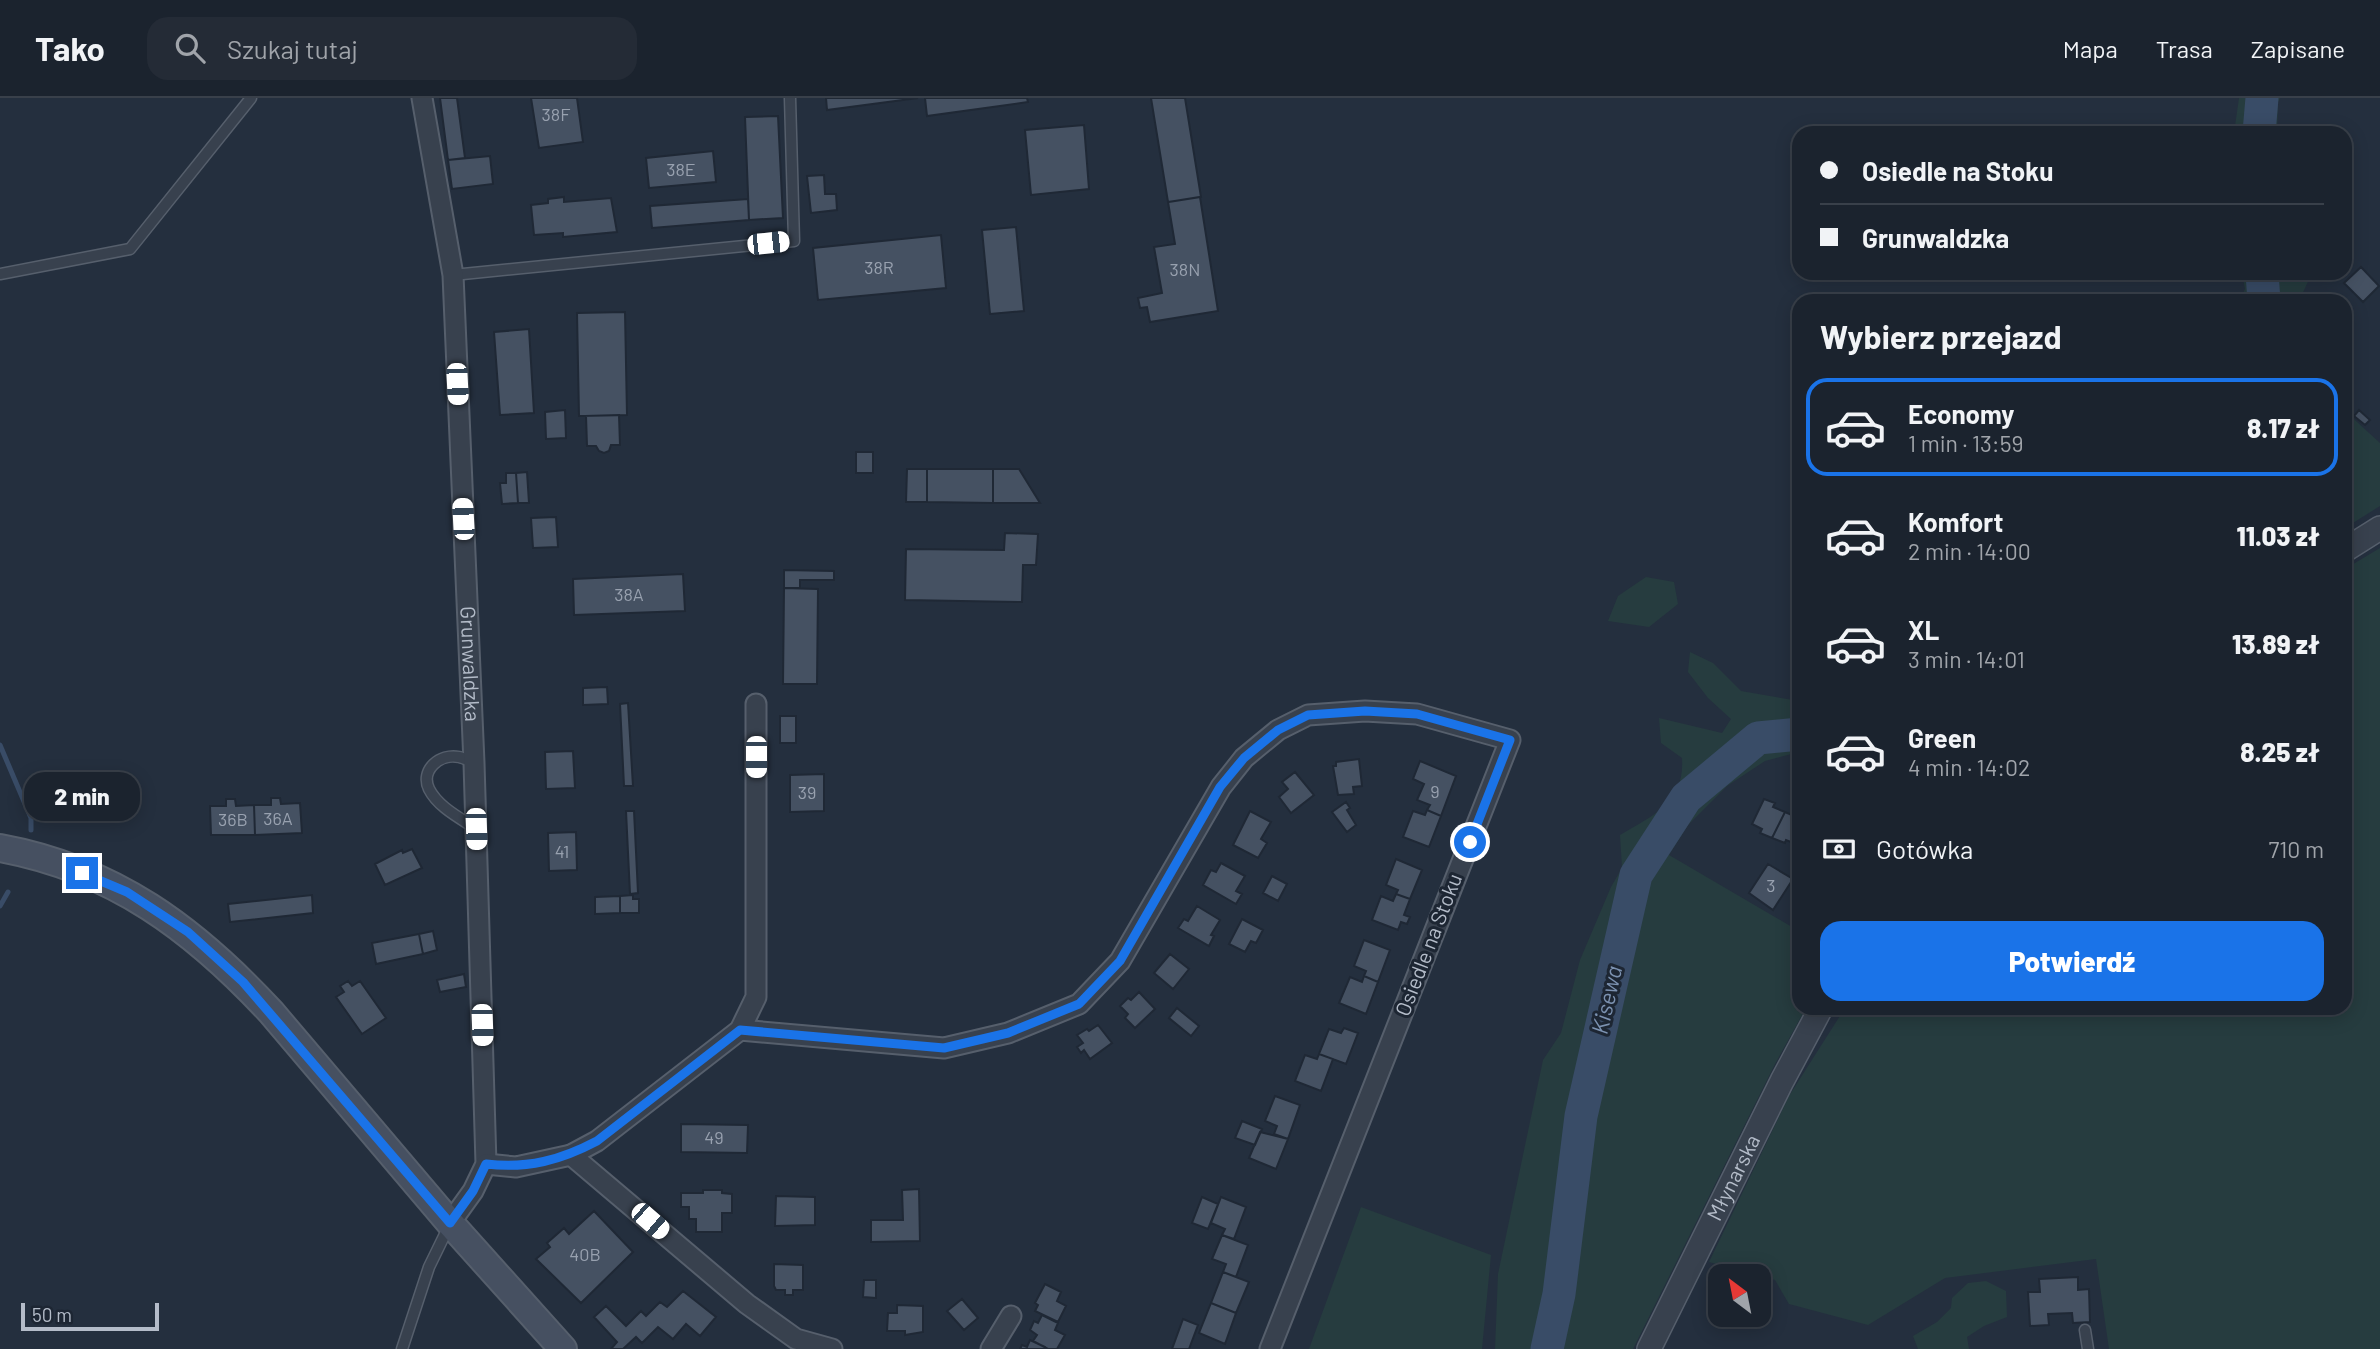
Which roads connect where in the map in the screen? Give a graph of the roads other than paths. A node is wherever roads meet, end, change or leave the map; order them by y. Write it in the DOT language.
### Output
graph roads {
  1 [pos="251,98"];
  2 [pos="422,98"];
  3 [pos="790,98"];
  4 [pos="0,274"];
  5 [pos="453,275"];
  6 [pos="2380,528"];
  7 [pos="2352,546"];
  8 [pos="756,704"];
  9 [pos="474,763"];
  10 [pos="476,829"];
  11 [pos="0,848"];
  12 [pos="1817,1015"];
  13 [pos="740,1030"];
  14 [pos="571,1155"];
  15 [pos="486,1164"];
  16 [pos="450,1223"];
  17 [pos="1011,1316"];
  18 [pos="2085,1330"];
  19 [pos="402,1349"];
  20 [pos="563,1349"];
  21 [pos="832,1349"];
  22 [pos="991,1349"];
  23 [pos="1270,1349"];
  24 [pos="1649,1349"];
  25 [pos="2088,1349"];
  1 -- 4 [label="lane"];
  2 -- 5 [label="street, Grunwaldzka"];
  3 -- 5 [label="lane"];
  5 -- 9 [label="street, Grunwaldzka"];
  6 -- 7 [label="street"];
  8 -- 13 [label="street"];
  9 -- 10 [label="street, Grunwaldzka"];
  9 -- 10 [label="lane"];
  10 -- 15 [label="street, Grunwaldzka"];
  11 -- 16 [label="main road"];
  12 -- 24 [label="street, Młynarska"];
  13 -- 14 [label="street"];
  13 -- 23 [label="street, Osiedle na Stoku"];
  14 -- 15 [label="street"];
  14 -- 21 [label="street"];
  15 -- 16 [label="street, Grunwaldzka"];
  16 -- 19 [label="lane"];
  16 -- 20 [label="main road"];
  17 -- 22 [label="street"];
  18 -- 25 [label="lane"];
}
